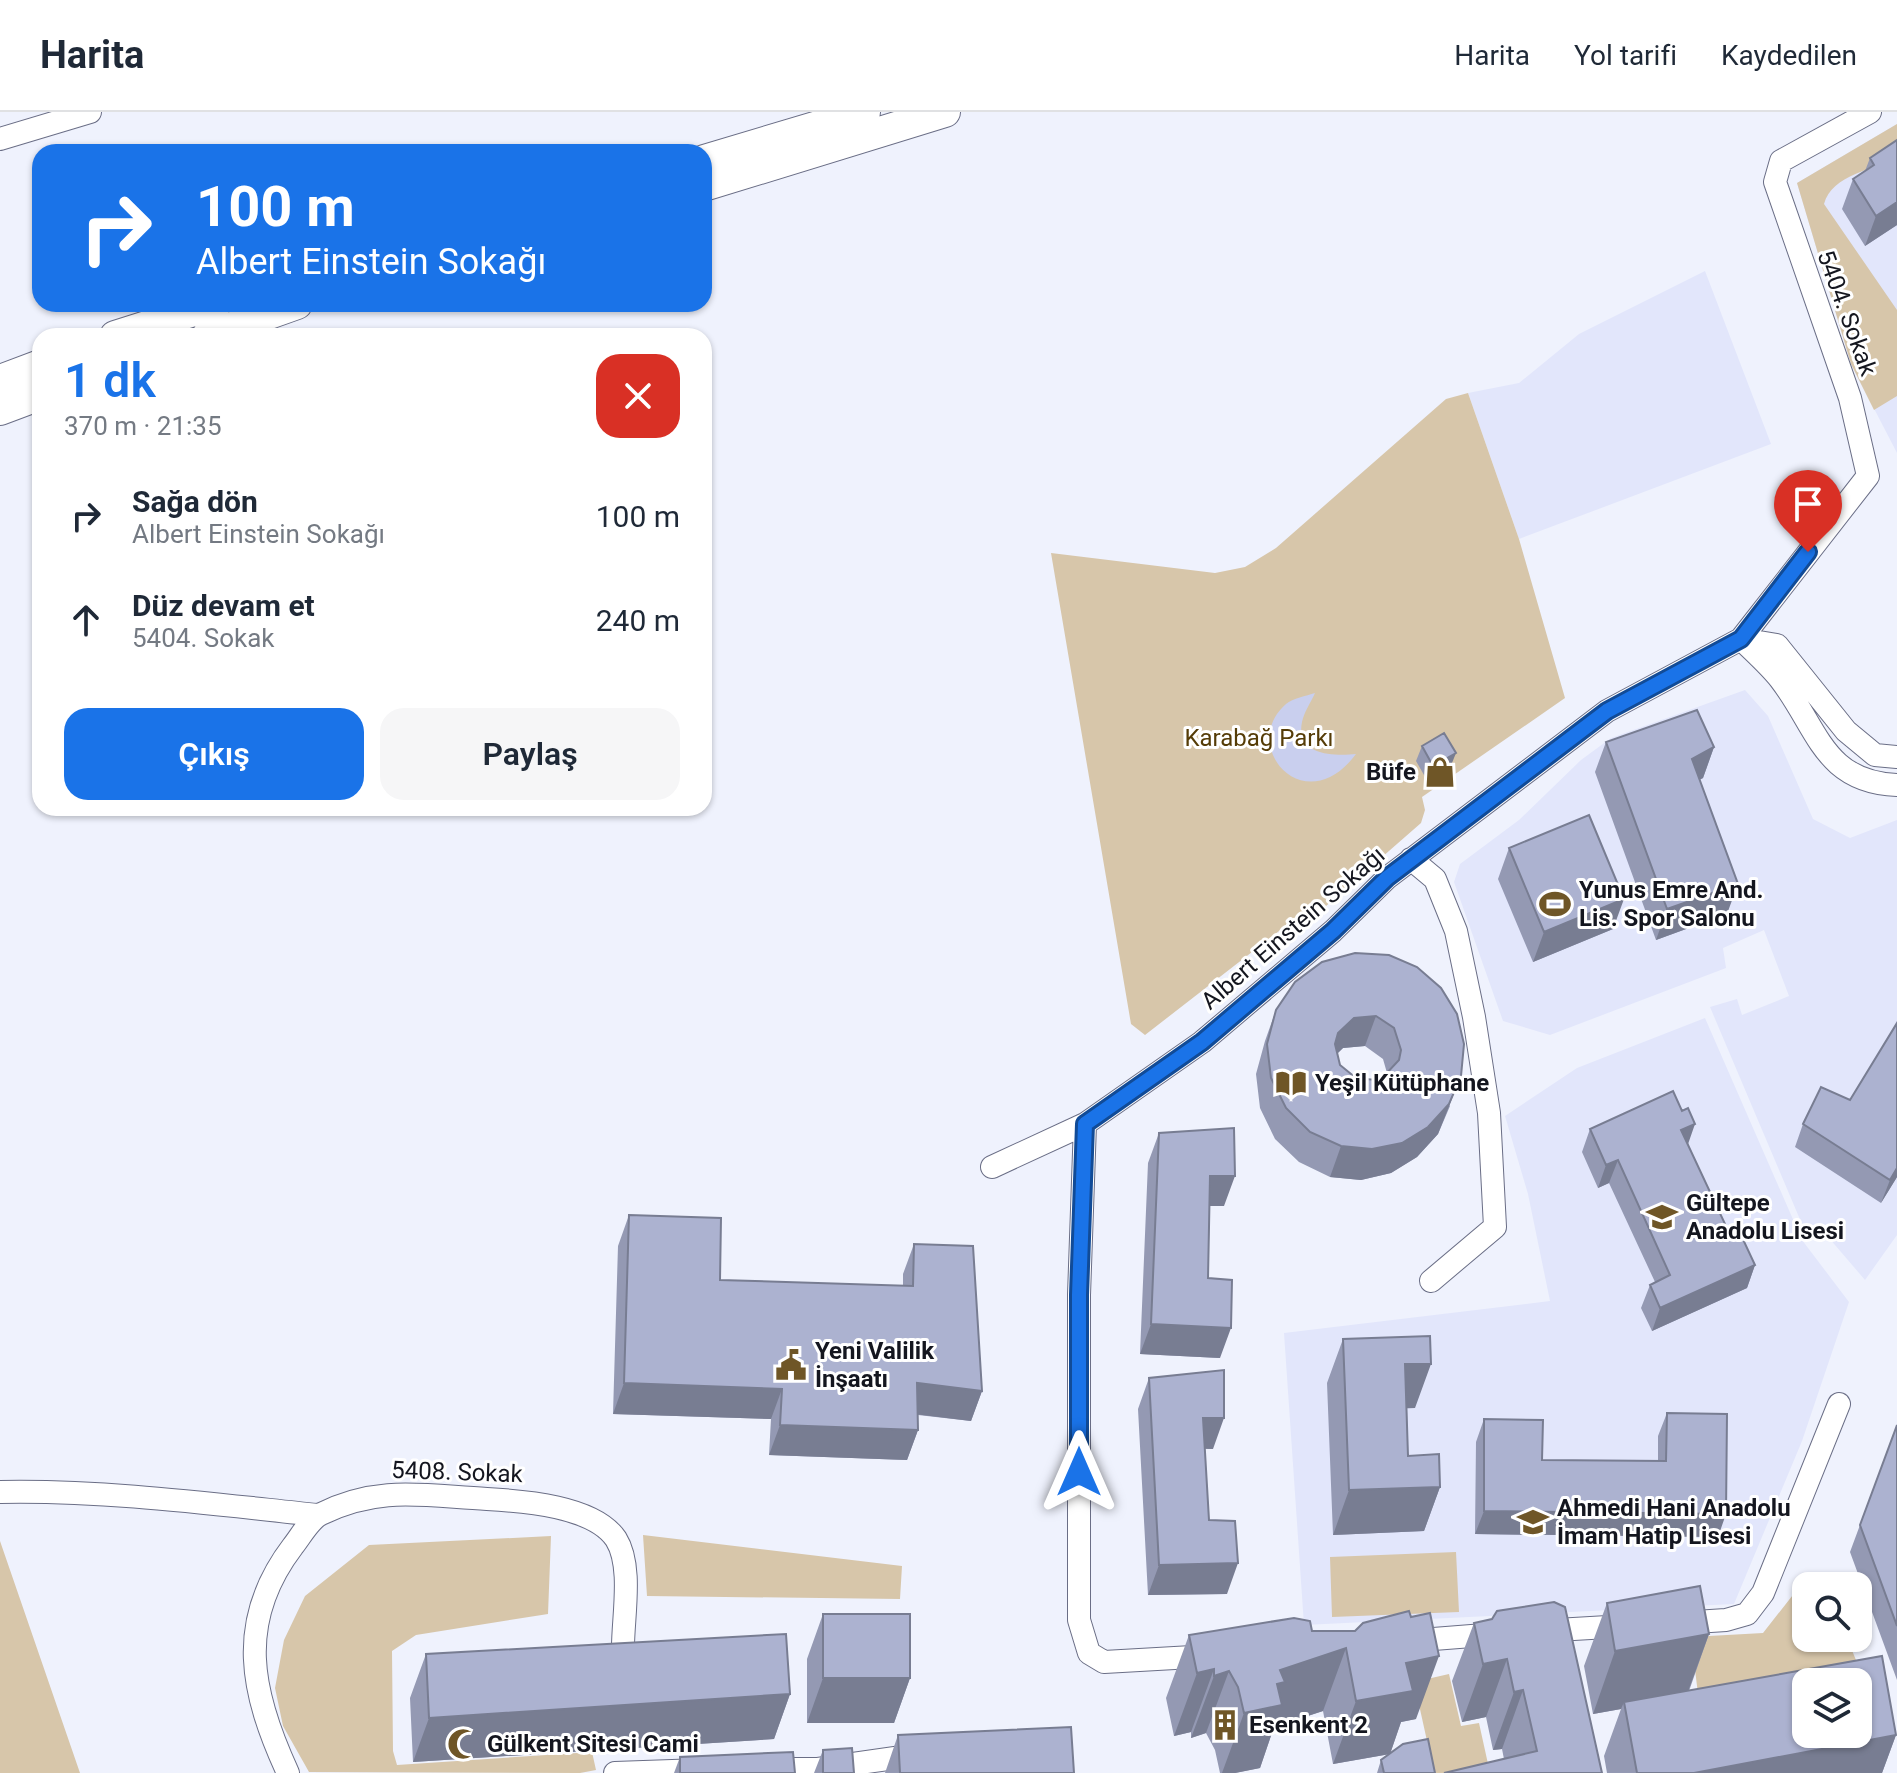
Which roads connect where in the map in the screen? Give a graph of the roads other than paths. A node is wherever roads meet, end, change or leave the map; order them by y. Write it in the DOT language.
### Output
graph roads {
  1 [pos="90,112"];
  2 [pos="865,112"];
  3 [pos="945,112"];
  4 [pos="1870,112"];
  5 [pos="0,139"];
  6 [pos="712,158"];
  7 [pos="712,184"];
  8 [pos="191,312"];
  9 [pos="274,312"];
  10 [pos="140,328"];
  11 [pos="230,328"];
  12 [pos="32,368"];
  13 [pos="0,380"];
  14 [pos="32,398"];
  15 [pos="0,410"];
  16 [pos="1741,639"];
  17 [pos="1897,757"];
  18 [pos="1897,785"];
  19 [pos="1411,859"];
  20 [pos="1085,1124"];
  21 [pos="992,1167"];
  22 [pos="1431,1281"];
  23 [pos="1839,1404"];
  24 [pos="0,1492"];
  25 [pos="317,1515"];
  26 [pos="1386,1642"];
  27 [pos="623,1647"];
  28 [pos="1234,1654"];
  29 [pos="941,1752"];
  30 [pos="718,1769"];
  31 [pos="747,1769"];
  32 [pos="288,1773"];
  33 [pos="615,1773"];
  1 -- 5 [label="street"];
  2 -- 6 [label="street"];
  3 -- 7 [label="street"];
  4 -- 16 [label="street, 5404. Sokak"];
  8 -- 10 [label="street"];
  9 -- 11 [label="street"];
  12 -- 13 [label="street"];
  14 -- 15 [label="street"];
  16 -- 17 [label="street"];
  16 -- 18 [label="street"];
  16 -- 19 [label="street, Albert Einstein Sokağı"];
  19 -- 20 [label="street, Albert Einstein Sokağı"];
  19 -- 22 [label="street"];
  20 -- 21 [label="street, Albert Einstein Sokağı"];
  20 -- 28 [label="street"];
  23 -- 26 [label="street"];
  24 -- 25 [label="street"];
  25 -- 27 [label="street, 5408. Sokak"];
  25 -- 32 [label="street"];
  29 -- 31 [label="street"];
  30 -- 33 [label="street"];
}
